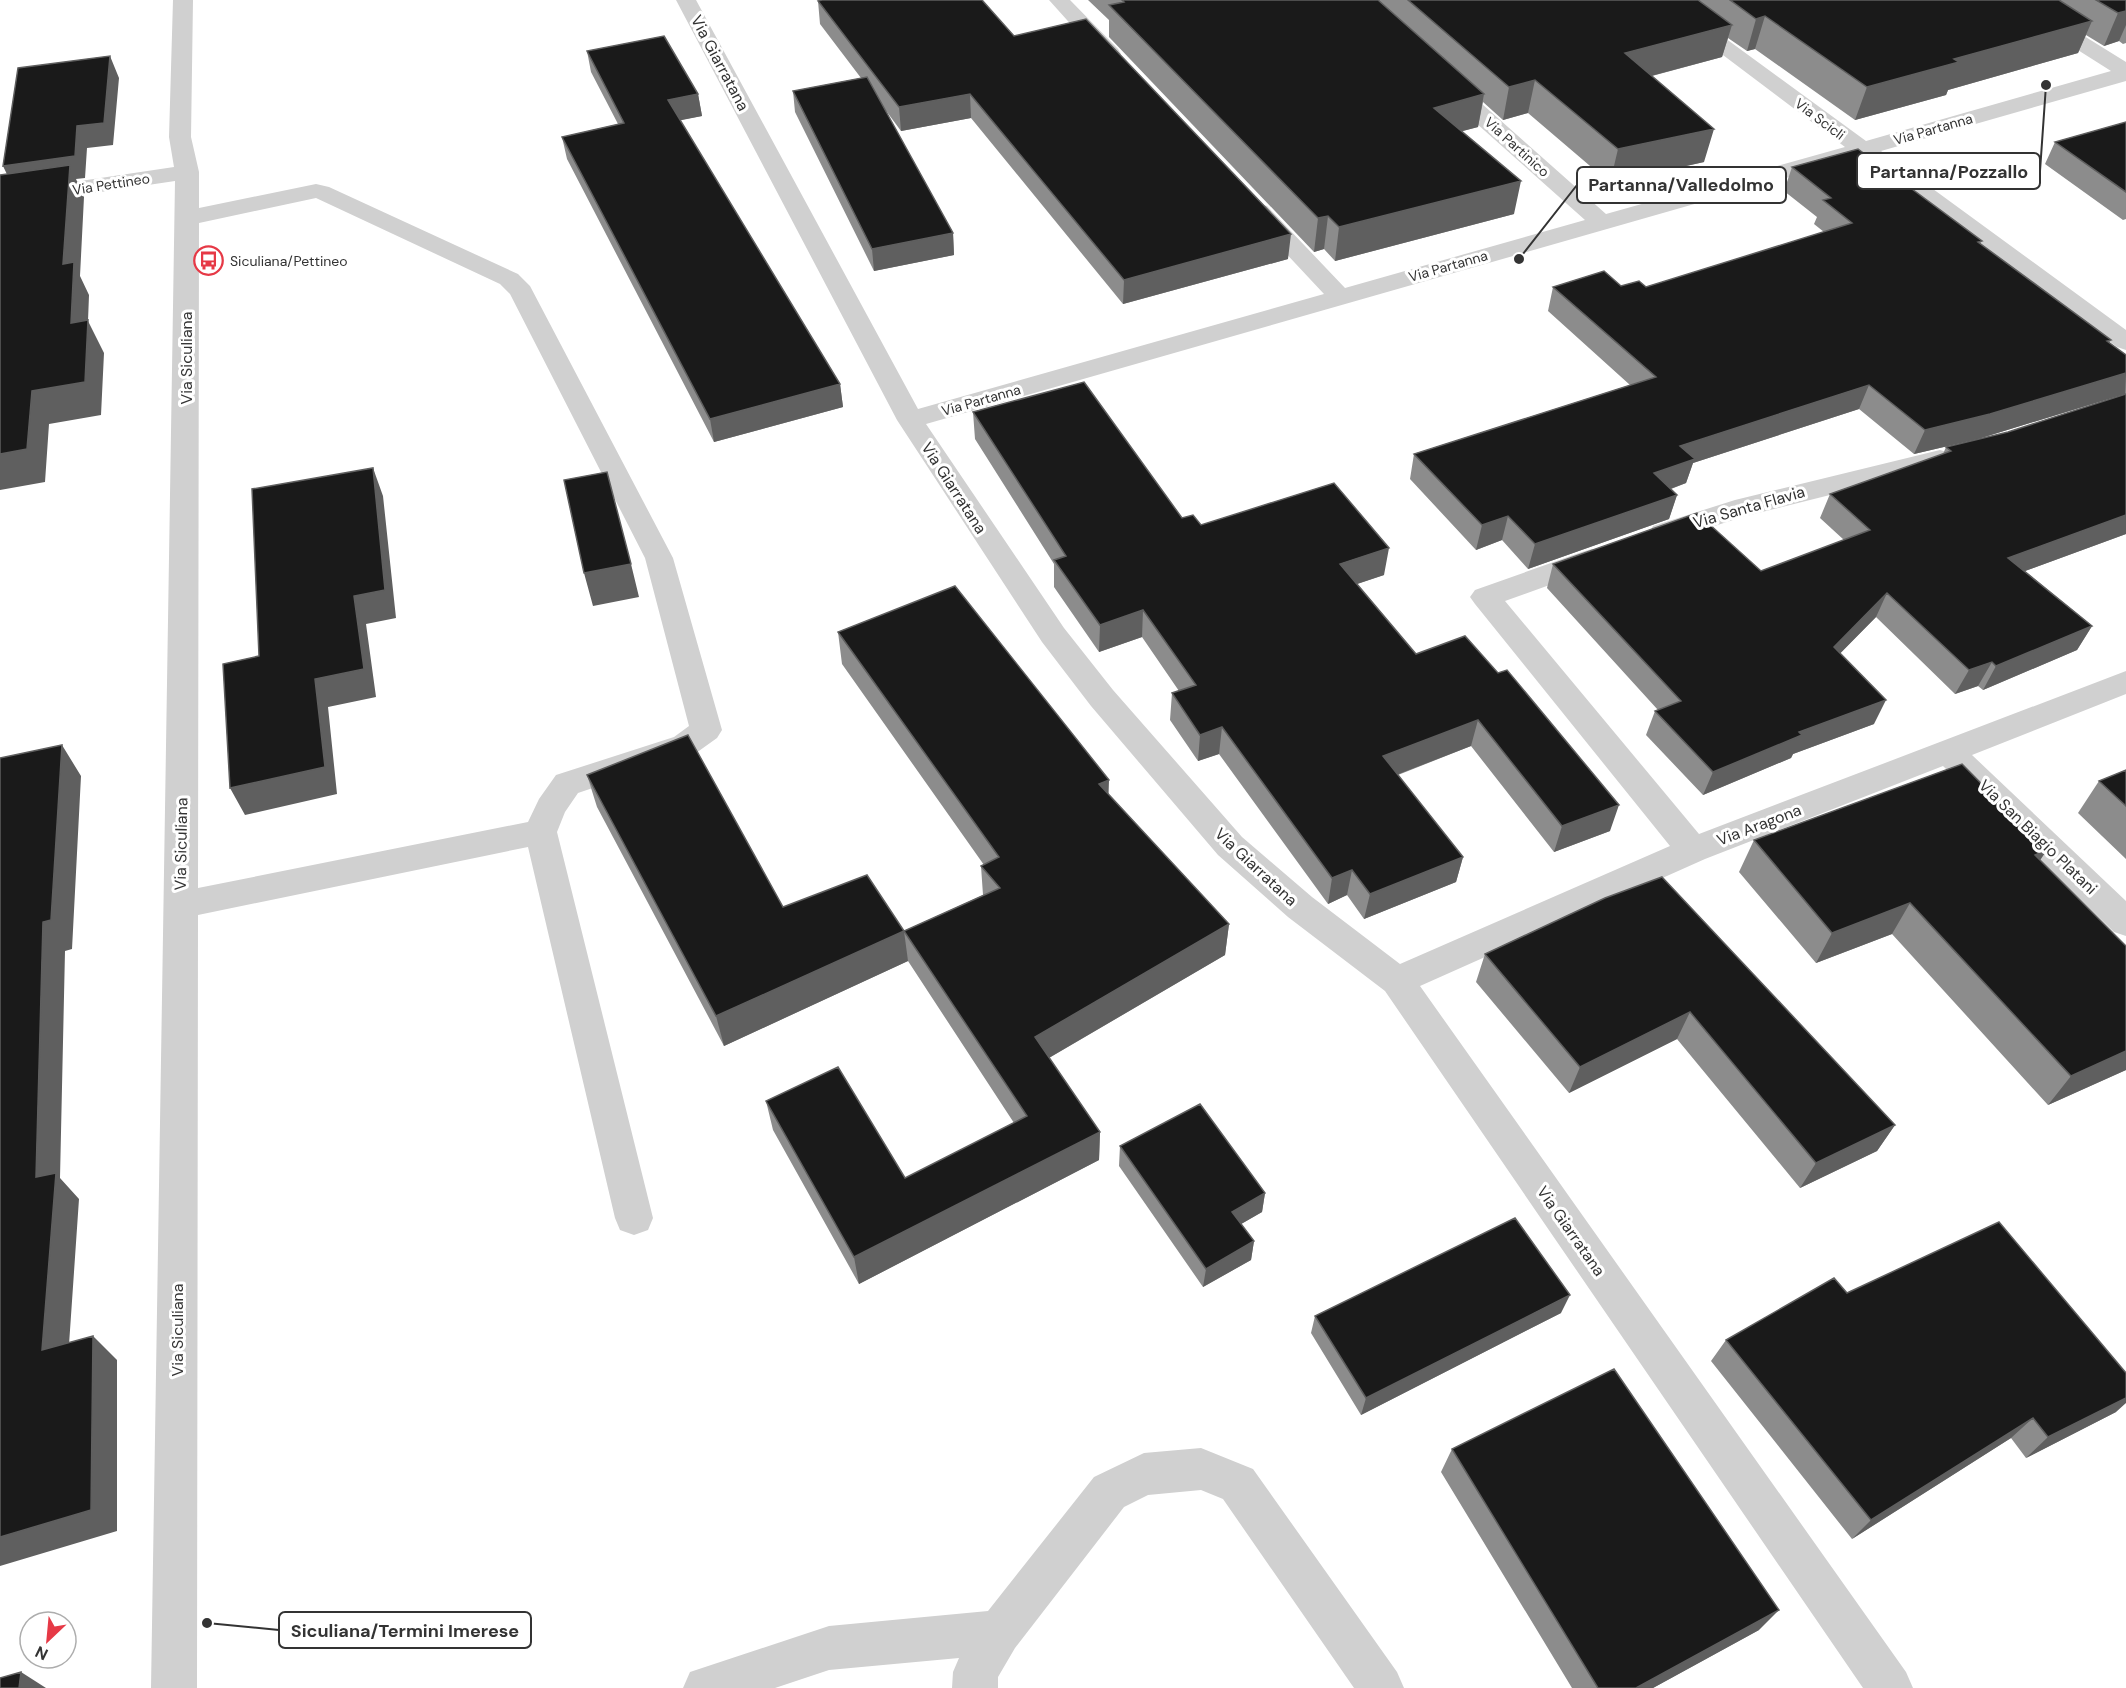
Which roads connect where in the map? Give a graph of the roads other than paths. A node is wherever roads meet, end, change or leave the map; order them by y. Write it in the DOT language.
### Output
graph roads {
  1 [pos="183,0"];
  2 [pos="686,0"];
  3 [pos="1059,0"];
  4 [pos="1660,0"];
  5 [pos="2012,0"];
  6 [pos="1124,68"];
  7 [pos="1432,72"];
  8 [pos="2126,72"];
  9 [pos="1860,149"];
  10 [pos="187,172"];
  11 [pos="1244,195"];
  12 [pos="0,200"];
  13 [pos="187,218"];
  14 [pos="1602,223"];
  15 [pos="1340,297"];
  16 [pos="2126,342"];
  17 [pos="910,420"];
  18 [pos="1962,454"];
  19 [pos="2126,682"];
  20 [pos="1949,752"];
  21 [pos="541,832"];
  22 [pos="1693,850"];
  23 [pos="181,905"];
  24 [pos="2126,922"];
  25 [pos="1397,981"];
  26 [pos="634,1218"];
  27 [pos="999,1632"];
  28 [pos="174,1688"];
  29 [pos="706,1688"];
  30 [pos="975,1688"];
  31 [pos="1381,1688"];
  32 [pos="1890,1688"];
  1 -- 10 [label="street, Via Siculiana"];
  2 -- 17 [label="street, Via Giarratana"];
  3 -- 6 [label="street"];
  4 -- 9 [label="street, Via Scicli"];
  5 -- 8 [label="street"];
  7 -- 14 [label="street, Via Partinico"];
  8 -- 9 [label="street, Via Partanna"];
  9 -- 14 [label="street, Via Partanna"];
  9 -- 16 [label="street, Via Scicli"];
  10 -- 12 [label="street, Via Pettineo"];
  10 -- 13 [label="street, Via Siculiana"];
  11 -- 15 [label="street"];
  13 -- 21 [label="street"];
  13 -- 23 [label="street, Via Siculiana"];
  14 -- 15 [label="street, Via Partanna"];
  15 -- 17 [label="street, Via Partanna"];
  17 -- 25 [label="street, Via Giarratana"];
  18 -- 22 [label="street, Via Santa Flavia"];
  19 -- 20 [label="street, Via Aragona"];
  20 -- 22 [label="street, Via Aragona"];
  20 -- 24 [label="street, Via San Biagio Platani"];
  21 -- 23 [label="street"];
  21 -- 26 [label="street"];
  22 -- 25 [label="street, Via Aragona"];
  23 -- 28 [label="street, Via Siculiana"];
  25 -- 32 [label="street, Via Giarratana"];
  27 -- 29 [label="street"];
  27 -- 30 [label="street"];
  27 -- 31 [label="street"];
}
